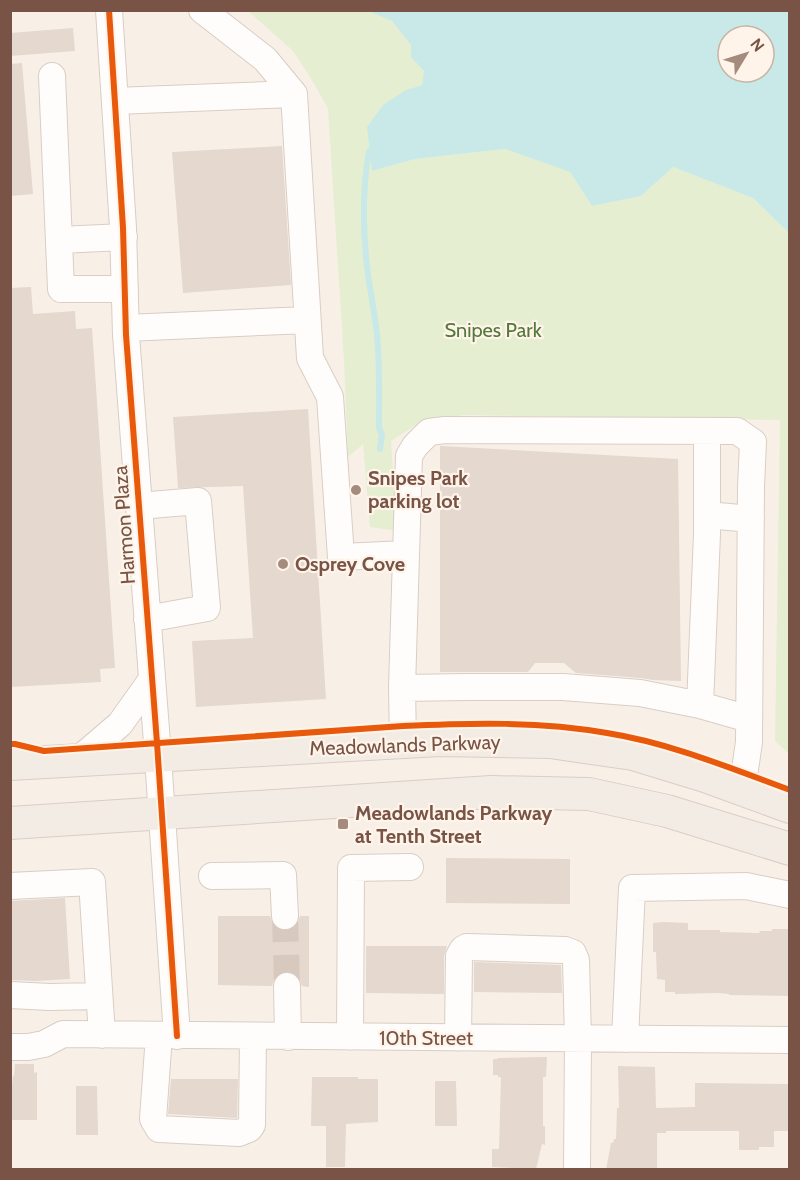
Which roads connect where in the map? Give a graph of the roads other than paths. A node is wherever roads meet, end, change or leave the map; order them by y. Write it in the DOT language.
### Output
graph roads {
  1 [pos="109,10"];
  2 [pos="202,10"];
  3 [pos="52,76"];
  4 [pos="294,94"];
  5 [pos="115,102"];
  6 [pos="124,237"];
  7 [pos="59,240"];
  8 [pos="125,289"];
  9 [pos="307,320"];
  10 [pos="126,328"];
  11 [pos="707,431"];
  12 [pos="139,506"];
  13 [pos="707,515"];
  14 [pos="751,519"];
  15 [pos="406,554"];
  16 [pos="147,619"];
  17 [pos="152,679"];
  18 [pos="402,688"];
  19 [pos="700,705"];
  20 [pos="749,719"];
  21 [pos="403,742"];
  22 [pos="158,755"];
  23 [pos="78,760"];
  24 [pos="10,764"];
  25 [pos="742,790"];
  26 [pos="789,807"];
  27 [pos="161,814"];
  28 [pos="10,823"];
  29 [pos="789,849"];
  30 [pos="410,867"];
  31 [pos="212,876"];
  32 [pos="10,886"];
  33 [pos="789,895"];
  34 [pos="285,916"];
  35 [pos="287,986"];
  36 [pos="10,995"];
  37 [pos="99,996"];
  38 [pos="102,1035"];
  39 [pos="168,1036"];
  40 [pos="253,1036"];
  41 [pos="288,1037"];
  42 [pos="350,1037"];
  43 [pos="458,1038"];
  44 [pos="578,1039"];
  45 [pos="625,1039"];
  46 [pos="789,1040"];
  47 [pos="10,1047"];
  48 [pos="577,1170"];
  1 -- 5 [label="street, Harmon Plaza"];
  2 -- 4 [label="street"];
  3 -- 7 [label="street"];
  4 -- 5 [label="street"];
  4 -- 9 [label="street"];
  5 -- 6 [label="street, Harmon Plaza"];
  6 -- 7 [label="street"];
  6 -- 8 [label="street, Harmon Plaza"];
  7 -- 8 [label="street"];
  8 -- 10 [label="street, Harmon Plaza"];
  9 -- 10 [label="street"];
  9 -- 15 [label="street"];
  10 -- 12 [label="street, Harmon Plaza"];
  11 -- 13 [label="street"];
  11 -- 14 [label="street"];
  11 -- 15 [label="street"];
  12 -- 16 [label="street, Harmon Plaza"];
  12 -- 16 [label="street"];
  13 -- 14 [label="street"];
  13 -- 19 [label="street"];
  14 -- 20 [label="street"];
  15 -- 18 [label="street"];
  16 -- 17 [label="street, Harmon Plaza"];
  17 -- 22 [label="street, Harmon Plaza"];
  17 -- 23 [label="street"];
  18 -- 19 [label="street"];
  18 -- 21 [label="street"];
  19 -- 20 [label="street"];
  20 -- 25 [label="street"];
  21 -- 22 [label="main road, Meadowlands Parkway"];
  21 -- 25 [label="main road, Meadowlands Parkway"];
  22 -- 23 [label="main road, Meadowlands Parkway"];
  22 -- 27 [label="street, Harmon Plaza"];
  23 -- 24 [label="main road, Meadowlands Parkway"];
  25 -- 26 [label="main road, Meadowlands Parkway"];
  27 -- 28 [label="main road"];
  27 -- 29 [label="main road"];
  27 -- 39 [label="street, Harmon Plaza"];
  30 -- 42 [label="street"];
  31 -- 34 [label="street"];
  32 -- 37 [label="street"];
  33 -- 45 [label="street"];
  35 -- 41 [label="street"];
  36 -- 37 [label="street"];
  37 -- 38 [label="street"];
  38 -- 39 [label="street, 10th Street"];
  38 -- 47 [label="street, 10th Street"];
  39 -- 40 [label="street, 10th Street"];
  39 -- 40 [label="street, Harmon Plaza"];
  40 -- 41 [label="street, 10th Street"];
  41 -- 42 [label="street, 10th Street"];
  42 -- 43 [label="street, 10th Street"];
  43 -- 44 [label="street, 10th Street"];
  43 -- 44 [label="street"];
  44 -- 45 [label="street, 10th Street"];
  44 -- 48 [label="street"];
  45 -- 46 [label="street, 10th Street"];
}
